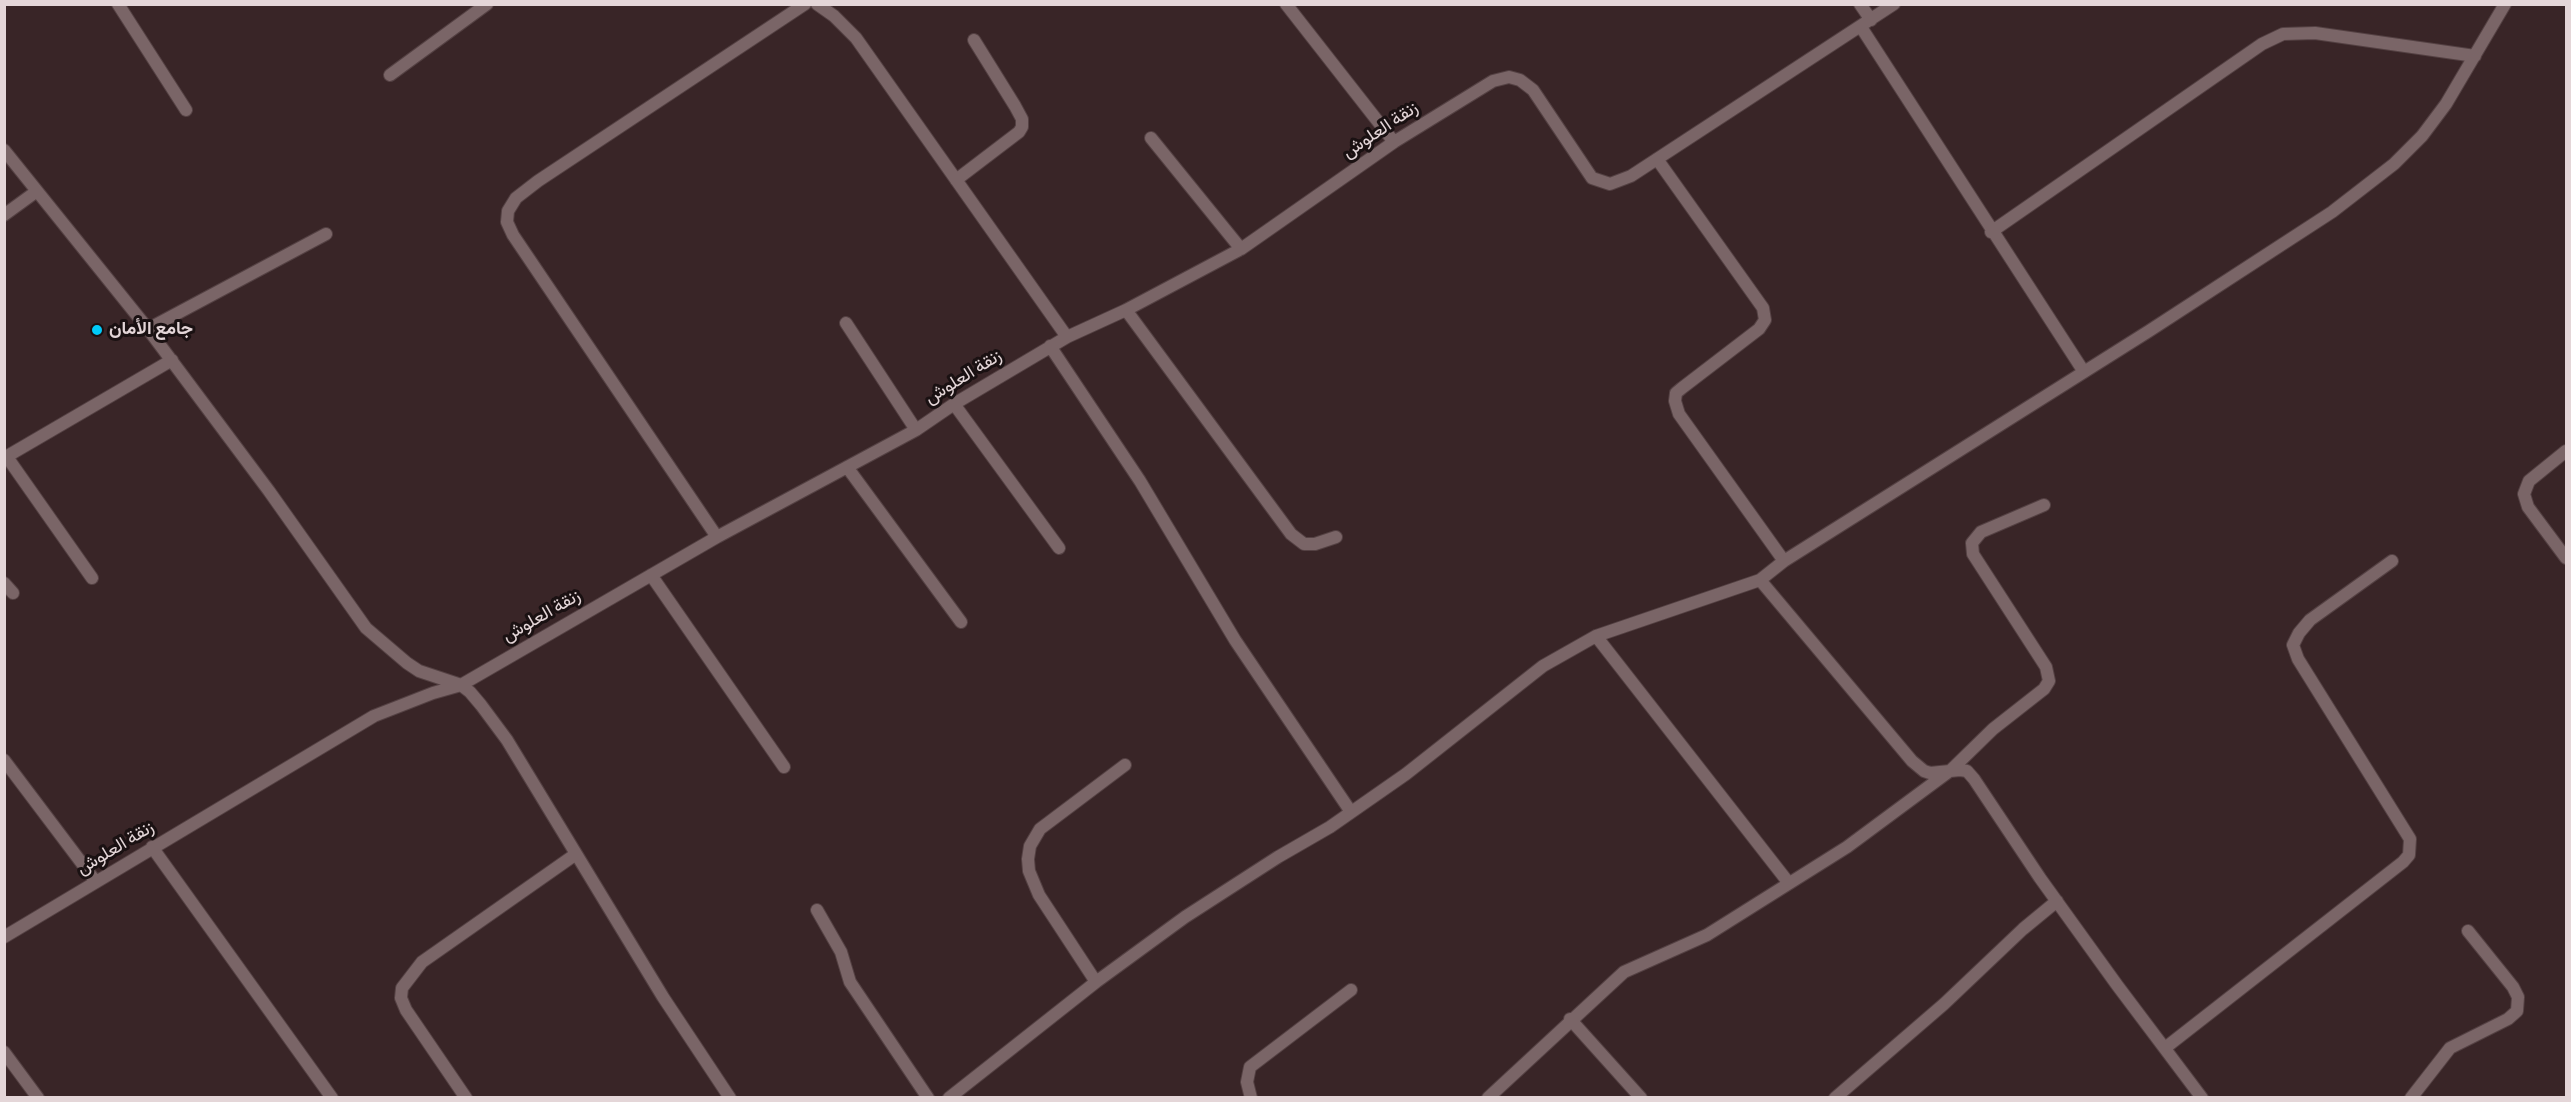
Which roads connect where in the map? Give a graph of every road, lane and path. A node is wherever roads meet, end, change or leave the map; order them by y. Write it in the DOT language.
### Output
graph roads {
  1 [pos="118,4"];
  2 [pos="487,4"];
  3 [pos="805,4"];
  4 [pos="817,4"];
  5 [pos="1287,4"];
  6 [pos="1860,4"];
  7 [pos="1894,4"];
  8 [pos="2505,4"];
  9 [pos="1866,23"];
  10 [pos="974,40"];
  11 [pos="2475,56"];
  12 [pos="390,75"];
  13 [pos="186,110"];
  14 [pos="1151,138"];
  15 [pos="1394,142"];
  16 [pos="4,150"];
  17 [pos="1658,159"];
  18 [pos="956,180"];
  19 [pos="37,191"];
  20 [pos="4,215"];
  21 [pos="1991,232"];
  22 [pos="326,234"];
  23 [pos="1241,249"];
  24 [pos="1126,310"];
  25 [pos="846,323"];
  26 [pos="148,329"];
  27 [pos="1066,337"];
  28 [pos="1050,346"];
  29 [pos="172,360"];
  30 [pos="2084,372"];
  31 [pos="954,404"];
  32 [pos="916,430"];
  33 [pos="2566,451"];
  34 [pos="6,457"];
  35 [pos="847,467"];
  36 [pos="2044,505"];
  37 [pos="717,537"];
  38 [pos="1336,537"];
  39 [pos="1059,548"];
  40 [pos="2566,558"];
  41 [pos="1784,561"];
  42 [pos="2392,561"];
  43 [pos="651,575"];
  44 [pos="92,578"];
  45 [pos="1760,580"];
  46 [pos="961,622"];
  47 [pos="1596,636"];
  48 [pos="461,685"];
  49 [pos="4,760"];
  50 [pos="1125,765"];
  51 [pos="784,767"];
  52 [pos="1951,770"];
  53 [pos="1351,812"];
  54 [pos="152,847"];
  55 [pos="576,854"];
  56 [pos="96,882"];
  57 [pos="1788,882"];
  58 [pos="2057,901"];
  59 [pos="817,910"];
  60 [pos="2468,931"];
  61 [pos="4,937"];
  62 [pos="1096,982"];
  63 [pos="1351,990"];
  64 [pos="1570,1019"];
  65 [pos="2165,1048"];
  66 [pos="4,1052"];
  67 [pos="38,1098"];
  68 [pos="332,1098"];
  69 [pos="466,1098"];
  70 [pos="730,1098"];
  71 [pos="928,1098"];
  72 [pos="949,1098"];
  73 [pos="1251,1098"];
  74 [pos="1488,1098"];
  75 [pos="1641,1098"];
  76 [pos="1835,1098"];
  77 [pos="2202,1098"];
  78 [pos="2411,1098"];
  1 -- 13 [label="street"];
  2 -- 12 [label="street"];
  3 -- 37 [label="street"];
  4 -- 18 [label="street"];
  5 -- 15 [label="street"];
  6 -- 9 [label="street"];
  7 -- 9 [label="street, زنقة العلوش"];
  8 -- 11 [label="street"];
  9 -- 17 [label="street, زنقة العلوش"];
  9 -- 21 [label="street"];
  10 -- 18 [label="street"];
  11 -- 21 [label="street"];
  11 -- 30 [label="street"];
  14 -- 23 [label="street"];
  15 -- 17 [label="street, زنقة العلوش"];
  15 -- 23 [label="street, زنقة العلوش"];
  16 -- 19 [label="street"];
  17 -- 41 [label="street"];
  18 -- 27 [label="street"];
  19 -- 20 [label="street"];
  19 -- 26 [label="street"];
  21 -- 30 [label="street"];
  22 -- 26 [label="street"];
  23 -- 24 [label="street, زنقة العلوش"];
  24 -- 27 [label="street, زنقة العلوش"];
  24 -- 38 [label="street"];
  25 -- 32 [label="street"];
  26 -- 29 [label="street"];
  27 -- 28 [label="street, زنقة العلوش"];
  28 -- 31 [label="street, زنقة العلوش"];
  28 -- 53 [label="street"];
  29 -- 34 [label="street"];
  29 -- 48 [label="street"];
  30 -- 41 [label="street"];
  31 -- 32 [label="street, زنقة العلوش"];
  31 -- 39 [label="street"];
  32 -- 35 [label="street, زنقة العلوش"];
  33 -- 40 [label="street"];
  34 -- 44 [label="street"];
  35 -- 37 [label="street, زنقة العلوش"];
  35 -- 46 [label="street"];
  36 -- 52 [label="street"];
  37 -- 43 [label="street, زنقة العلوش"];
  41 -- 45 [label="street"];
  42 -- 65 [label="street"];
  43 -- 48 [label="street, زنقة العلوش"];
  43 -- 51 [label="street"];
  45 -- 47 [label="street"];
  45 -- 52 [label="street"];
  47 -- 53 [label="street"];
  47 -- 57 [label="street"];
  48 -- 54 [label="street, زنقة العلوش"];
  48 -- 55 [label="street"];
  49 -- 56 [label="street"];
  50 -- 62 [label="street"];
  52 -- 57 [label="street"];
  52 -- 58 [label="street"];
  53 -- 62 [label="street"];
  54 -- 56 [label="street, زنقة العلوش"];
  54 -- 68 [label="street"];
  55 -- 69 [label="street"];
  55 -- 70 [label="street"];
  56 -- 61 [label="street, زنقة العلوش"];
  57 -- 64 [label="street"];
  58 -- 65 [label="street"];
  58 -- 76 [label="street"];
  59 -- 71 [label="street"];
  60 -- 78 [label="street"];
  62 -- 72 [label="street"];
  63 -- 73 [label="street"];
  64 -- 74 [label="street"];
  64 -- 75 [label="street"];
  65 -- 77 [label="street"];
  66 -- 67 [label="street"];
}
